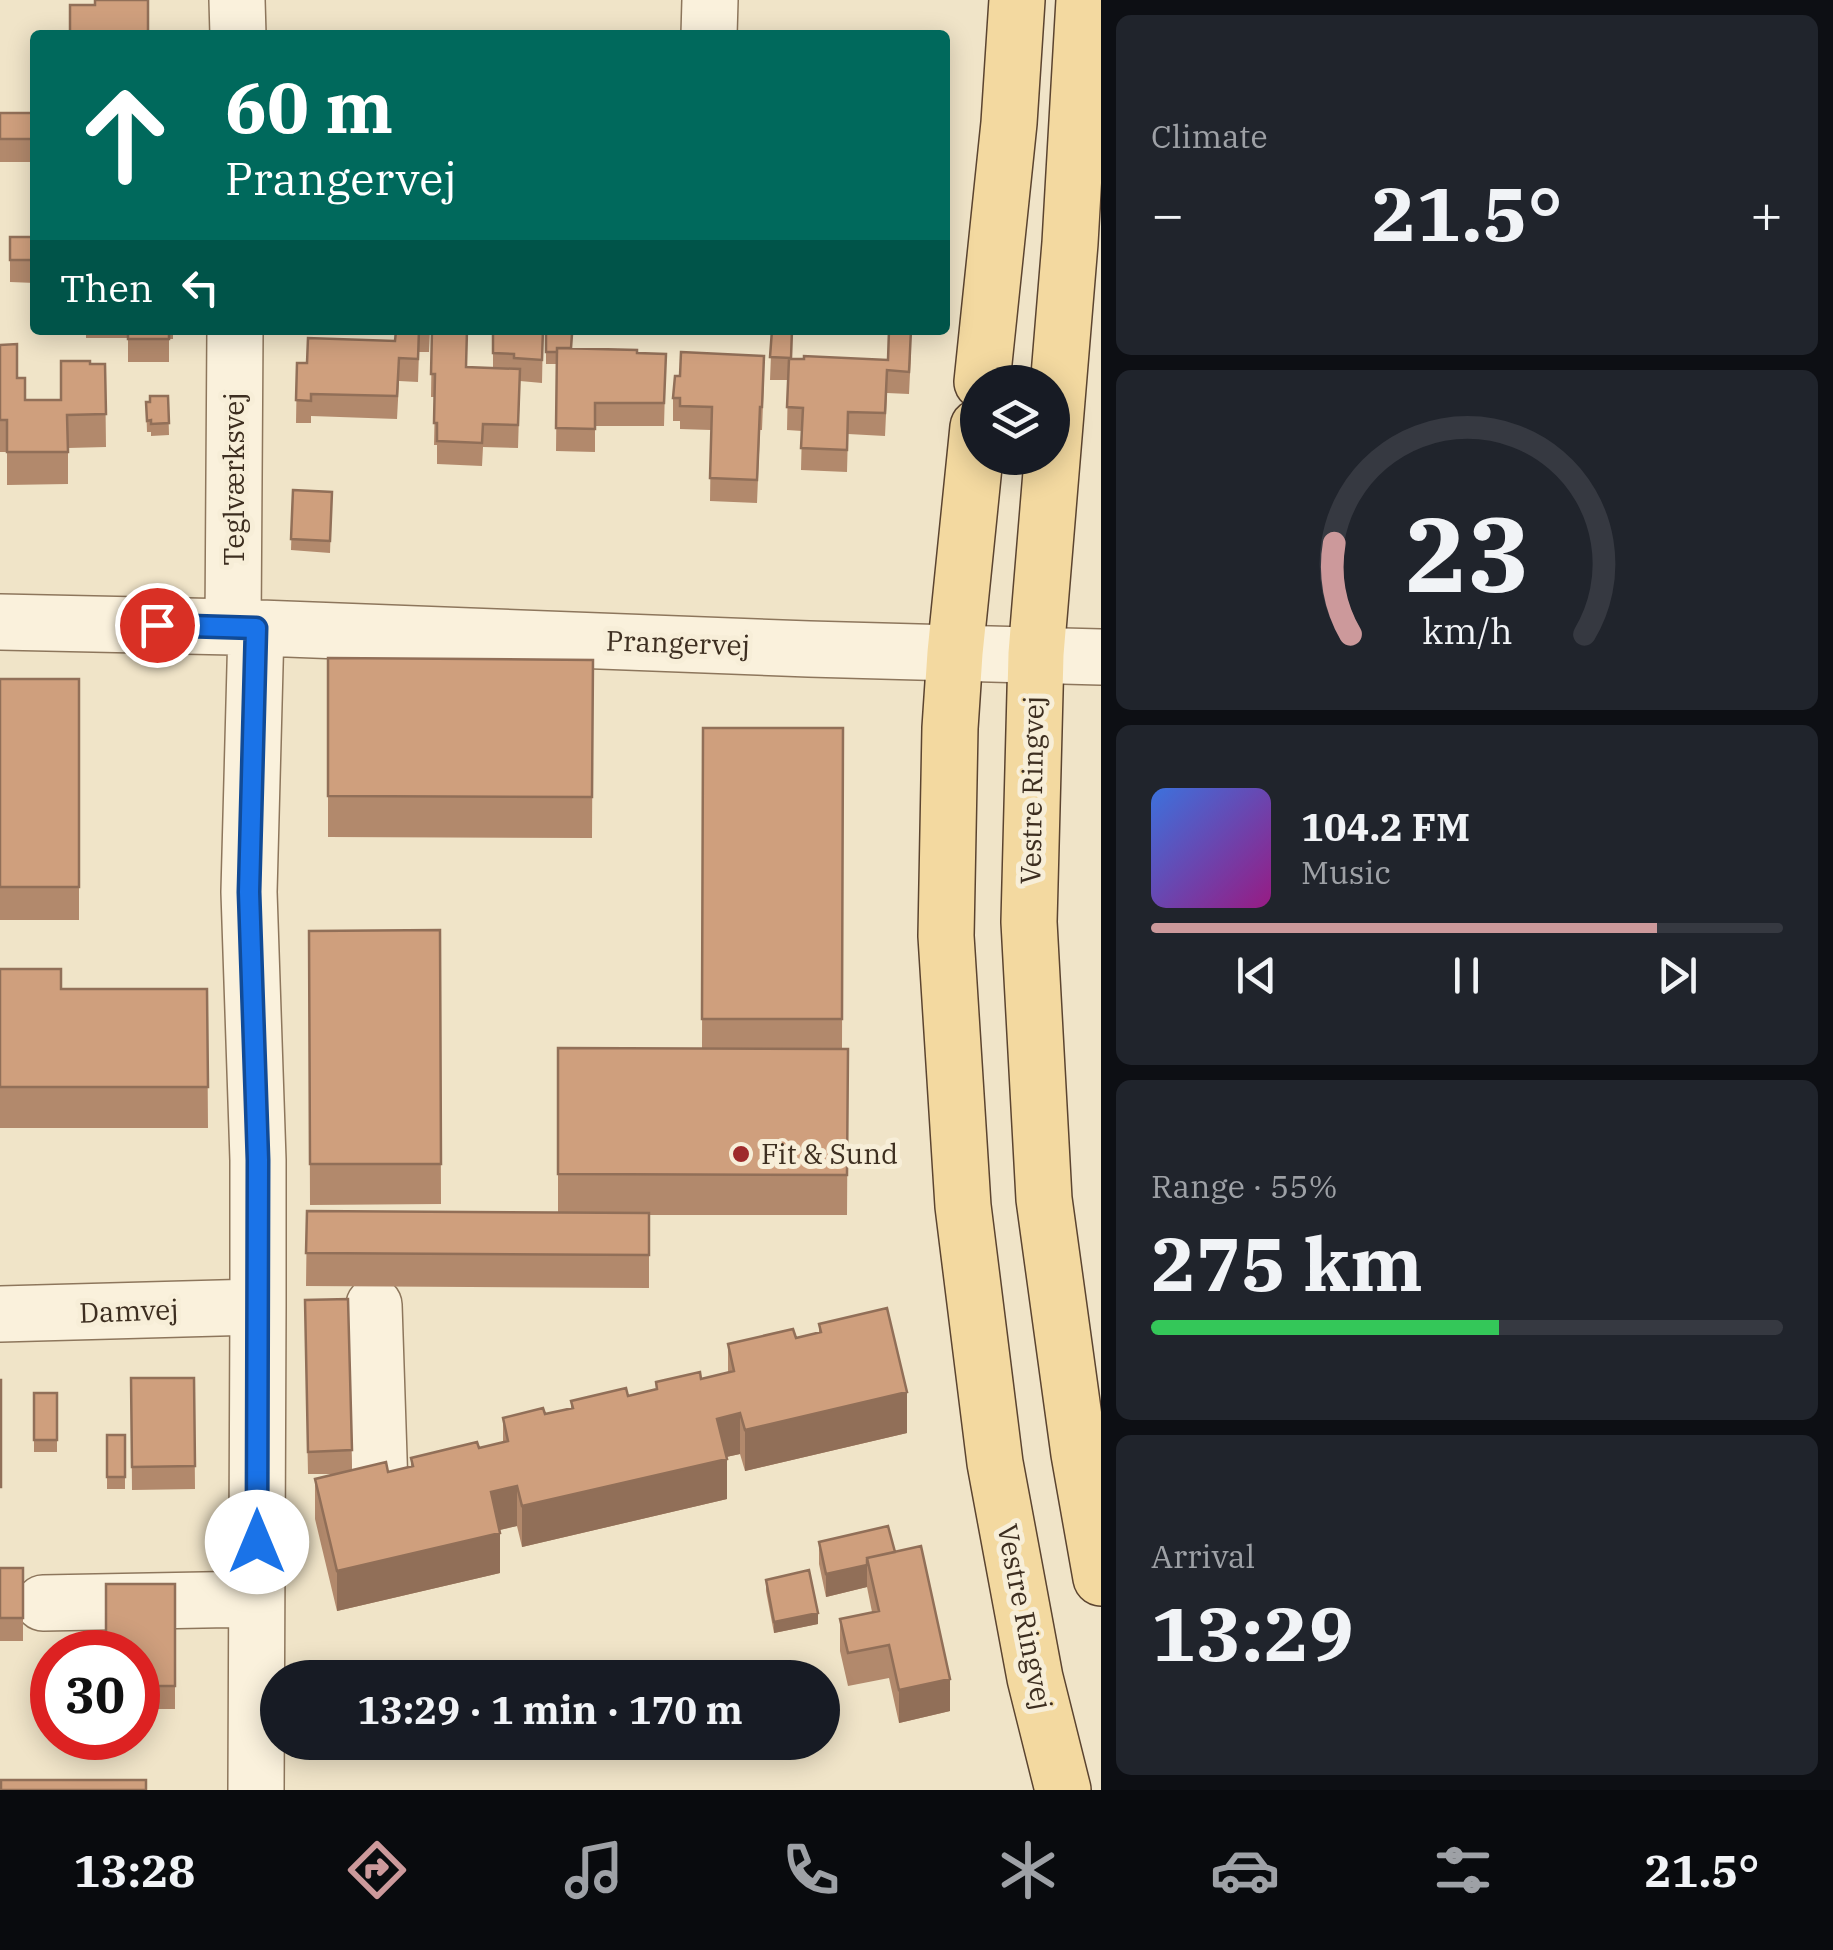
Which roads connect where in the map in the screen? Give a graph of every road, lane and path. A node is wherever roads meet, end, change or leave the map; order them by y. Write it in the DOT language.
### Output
graph roads {
  1 [pos="237,0"];
  2 [pos="710,0"];
  3 [pos="1017,0"];
  4 [pos="1084,0"];
  5 [pos="238,30"];
  6 [pos="709,30"];
  7 [pos="235,335"];
  8 [pos="984,365"];
  9 [pos="973,475"];
  10 [pos="0,622"];
  11 [pos="244,628"];
  12 [pos="955,653"];
  13 [pos="1036,654"];
  14 [pos="1100,656"];
  15 [pos="374,1305"];
  16 [pos="258,1307"];
  17 [pos="0,1314"];
  18 [pos="380,1488"];
  19 [pos="1100,1578"];
  20 [pos="256,1599"];
  21 [pos="43,1603"];
  22 [pos="256,1790"];
  23 [pos="1063,1790"];
  1 -- 5 [label="street"];
  2 -- 6 [label="street"];
  3 -- 8 [label="main road"];
  4 -- 13 [label="main road, Vestre Ringvej"];
  7 -- 11 [label="street, Teglværksvej"];
  9 -- 12 [label="main road, Vestre Ringvej"];
  10 -- 11 [label="street, Prangervej"];
  11 -- 12 [label="street, Prangervej"];
  11 -- 16 [label="street"];
  12 -- 13 [label="street, Prangervej"];
  12 -- 23 [label="main road, Vestre Ringvej"];
  13 -- 14 [label="street, Prangervej"];
  13 -- 19 [label="main road, Vestre Ringvej"];
  15 -- 18 [label="street"];
  16 -- 17 [label="street, Damvej"];
  16 -- 20 [label="street"];
  20 -- 21 [label="street"];
  20 -- 22 [label="street"];
}
